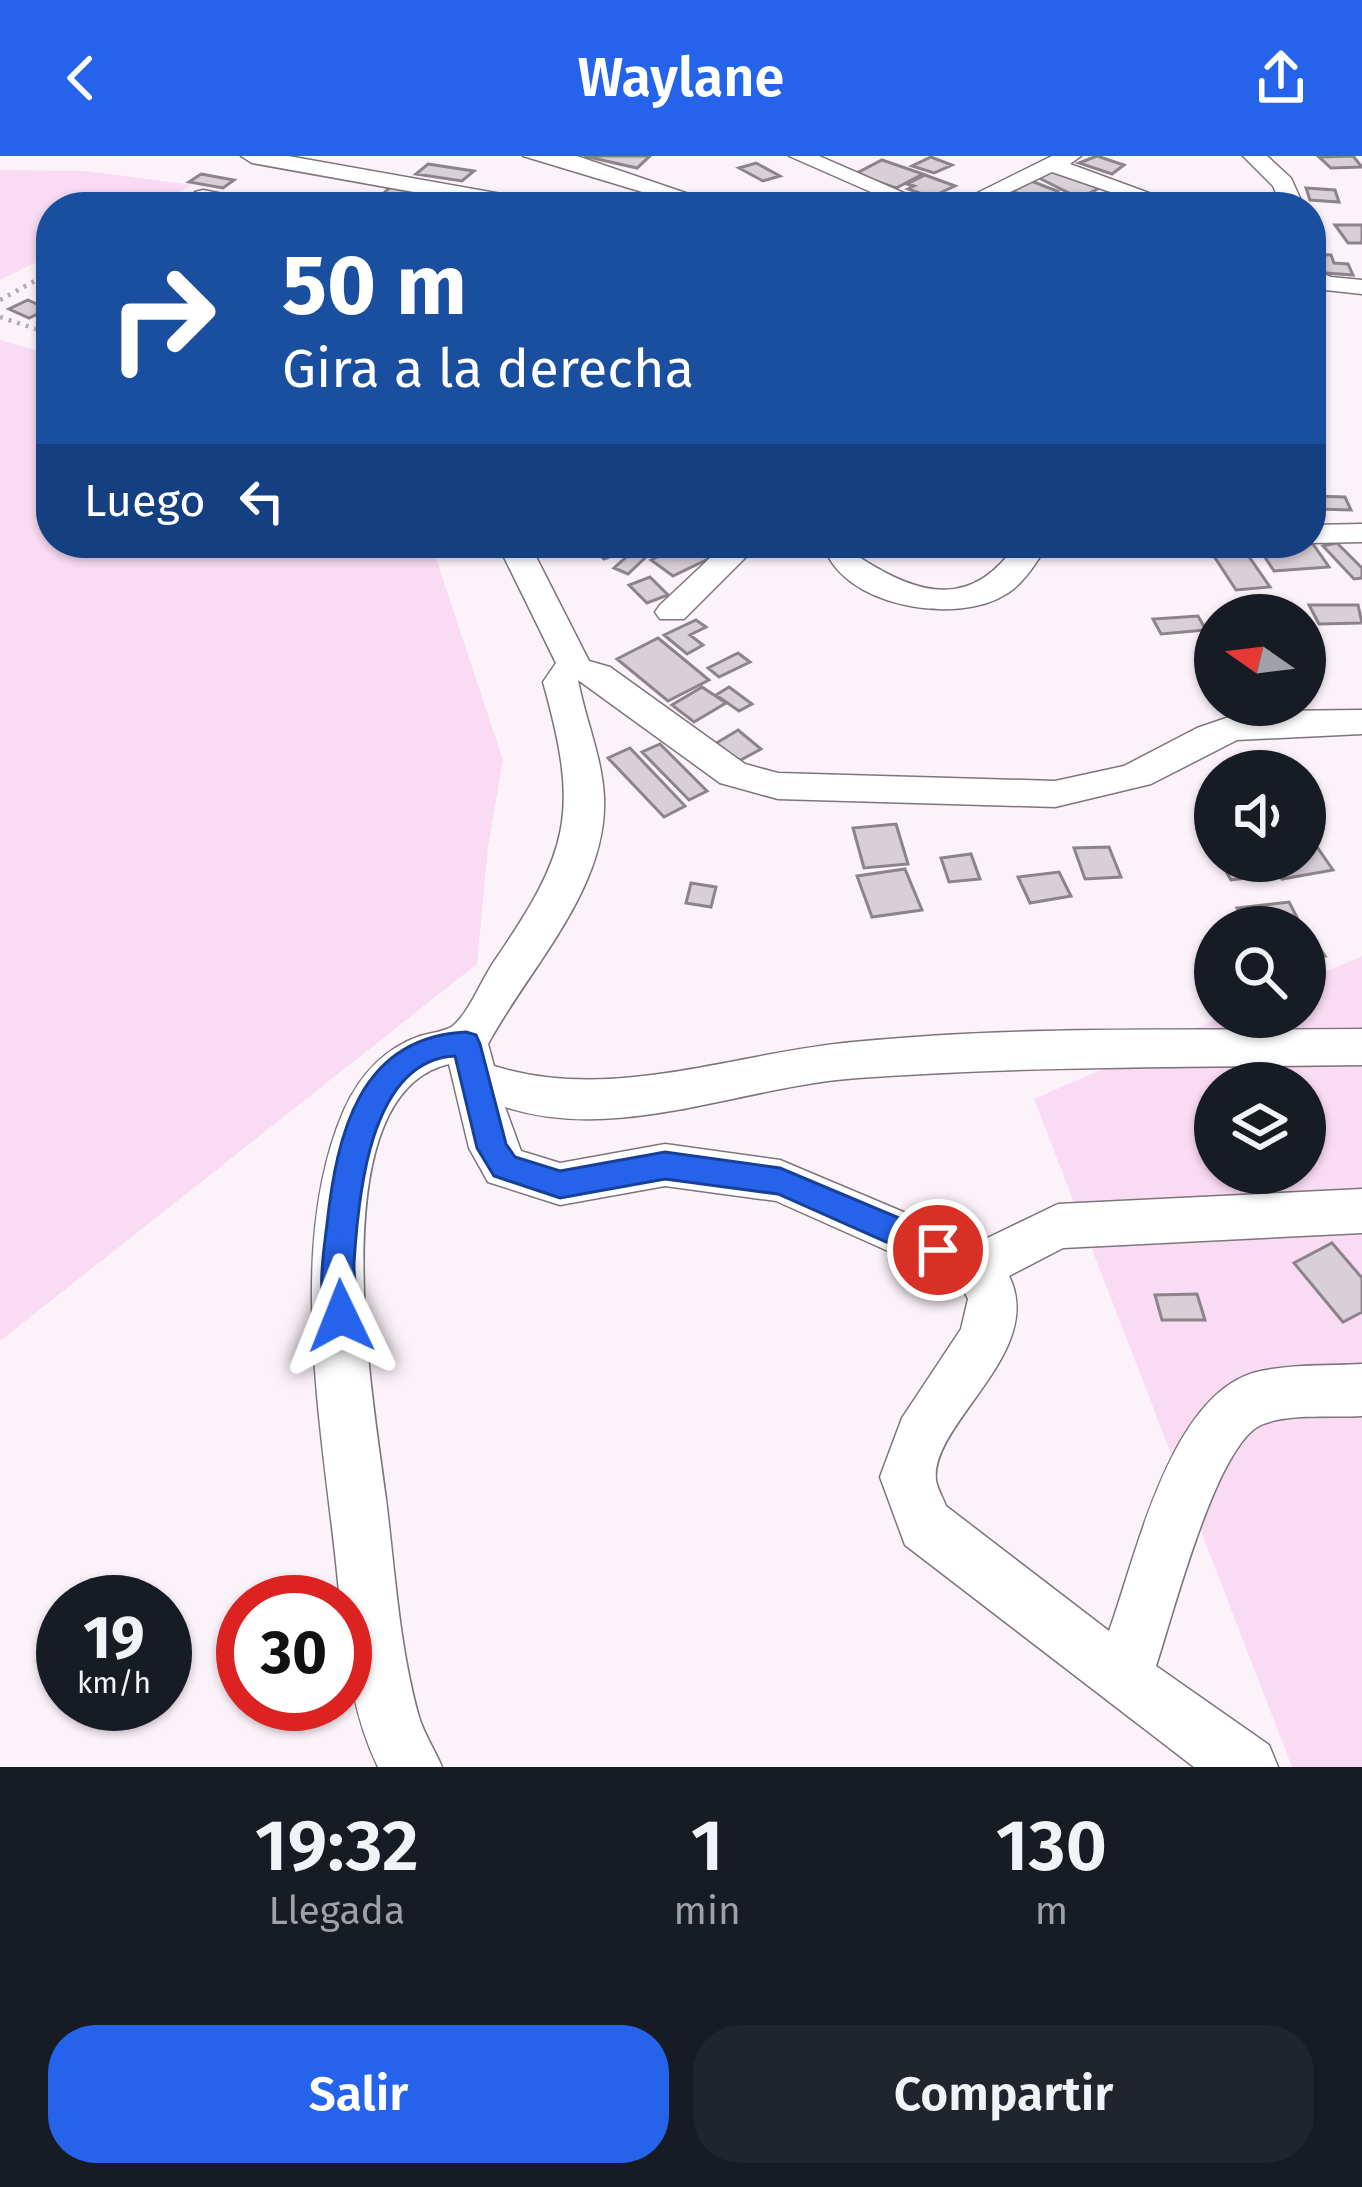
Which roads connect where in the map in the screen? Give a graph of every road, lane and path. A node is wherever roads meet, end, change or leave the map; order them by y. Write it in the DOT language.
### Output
graph roads {
  1 [pos="252,156"];
  2 [pos="534,156"];
  3 [pos="800,156"];
  4 [pos="1254,156"];
  5 [pos="1063,159"];
  6 [pos="658,187"];
  7 [pos="452,192"];
  8 [pos="650,192"];
  9 [pos="672,192"];
  10 [pos="888,192"];
  11 [pos="992,192"];
  12 [pos="1141,192"];
  13 [pos="1287,192"];
  14 [pos="36,280"];
  15 [pos="1326,284"];
  16 [pos="1362,286"];
  17 [pos="0,300"];
  18 [pos="0,317"];
  19 [pos="36,329"];
  20 [pos="1362,533"];
  21 [pos="1326,534"];
  22 [pos="521,558"];
  23 [pos="728,558"];
  24 [pos="843,558"];
  25 [pos="1025,558"];
  26 [pos="672,612"];
  27 [pos="576,668"];
  28 [pos="1362,722"];
  29 [pos="1362,1048"];
  30 [pos="469,1061"];
  31 [pos="1362,1211"];
  32 [pos="978,1267"];
  33 [pos="1362,1390"];
  34 [pos="1122,1678"];
  35 [pos="411,1767"];
  36 [pos="1247,1767"];
  1 -- 7 [label="street"];
  2 -- 6 [label="street"];
  3 -- 10 [label="street"];
  4 -- 13 [label="street"];
  5 -- 11 [label="street"];
  5 -- 12 [label="street"];
  6 -- 8 [label="street"];
  6 -- 9 [label="street"];
  14 -- 17 [label="path"];
  15 -- 16 [label="street"];
  18 -- 19 [label="path"];
  20 -- 21 [label="street"];
  22 -- 27 [label="street"];
  23 -- 26 [label="street"];
  24 -- 25 [label="street"];
  27 -- 28 [label="street"];
  27 -- 30 [label="street"];
  29 -- 30 [label="street"];
  30 -- 32 [label="street"];
  30 -- 35 [label="street"];
  31 -- 32 [label="street"];
  32 -- 34 [label="street"];
  33 -- 34 [label="street"];
  34 -- 36 [label="street"];
}
